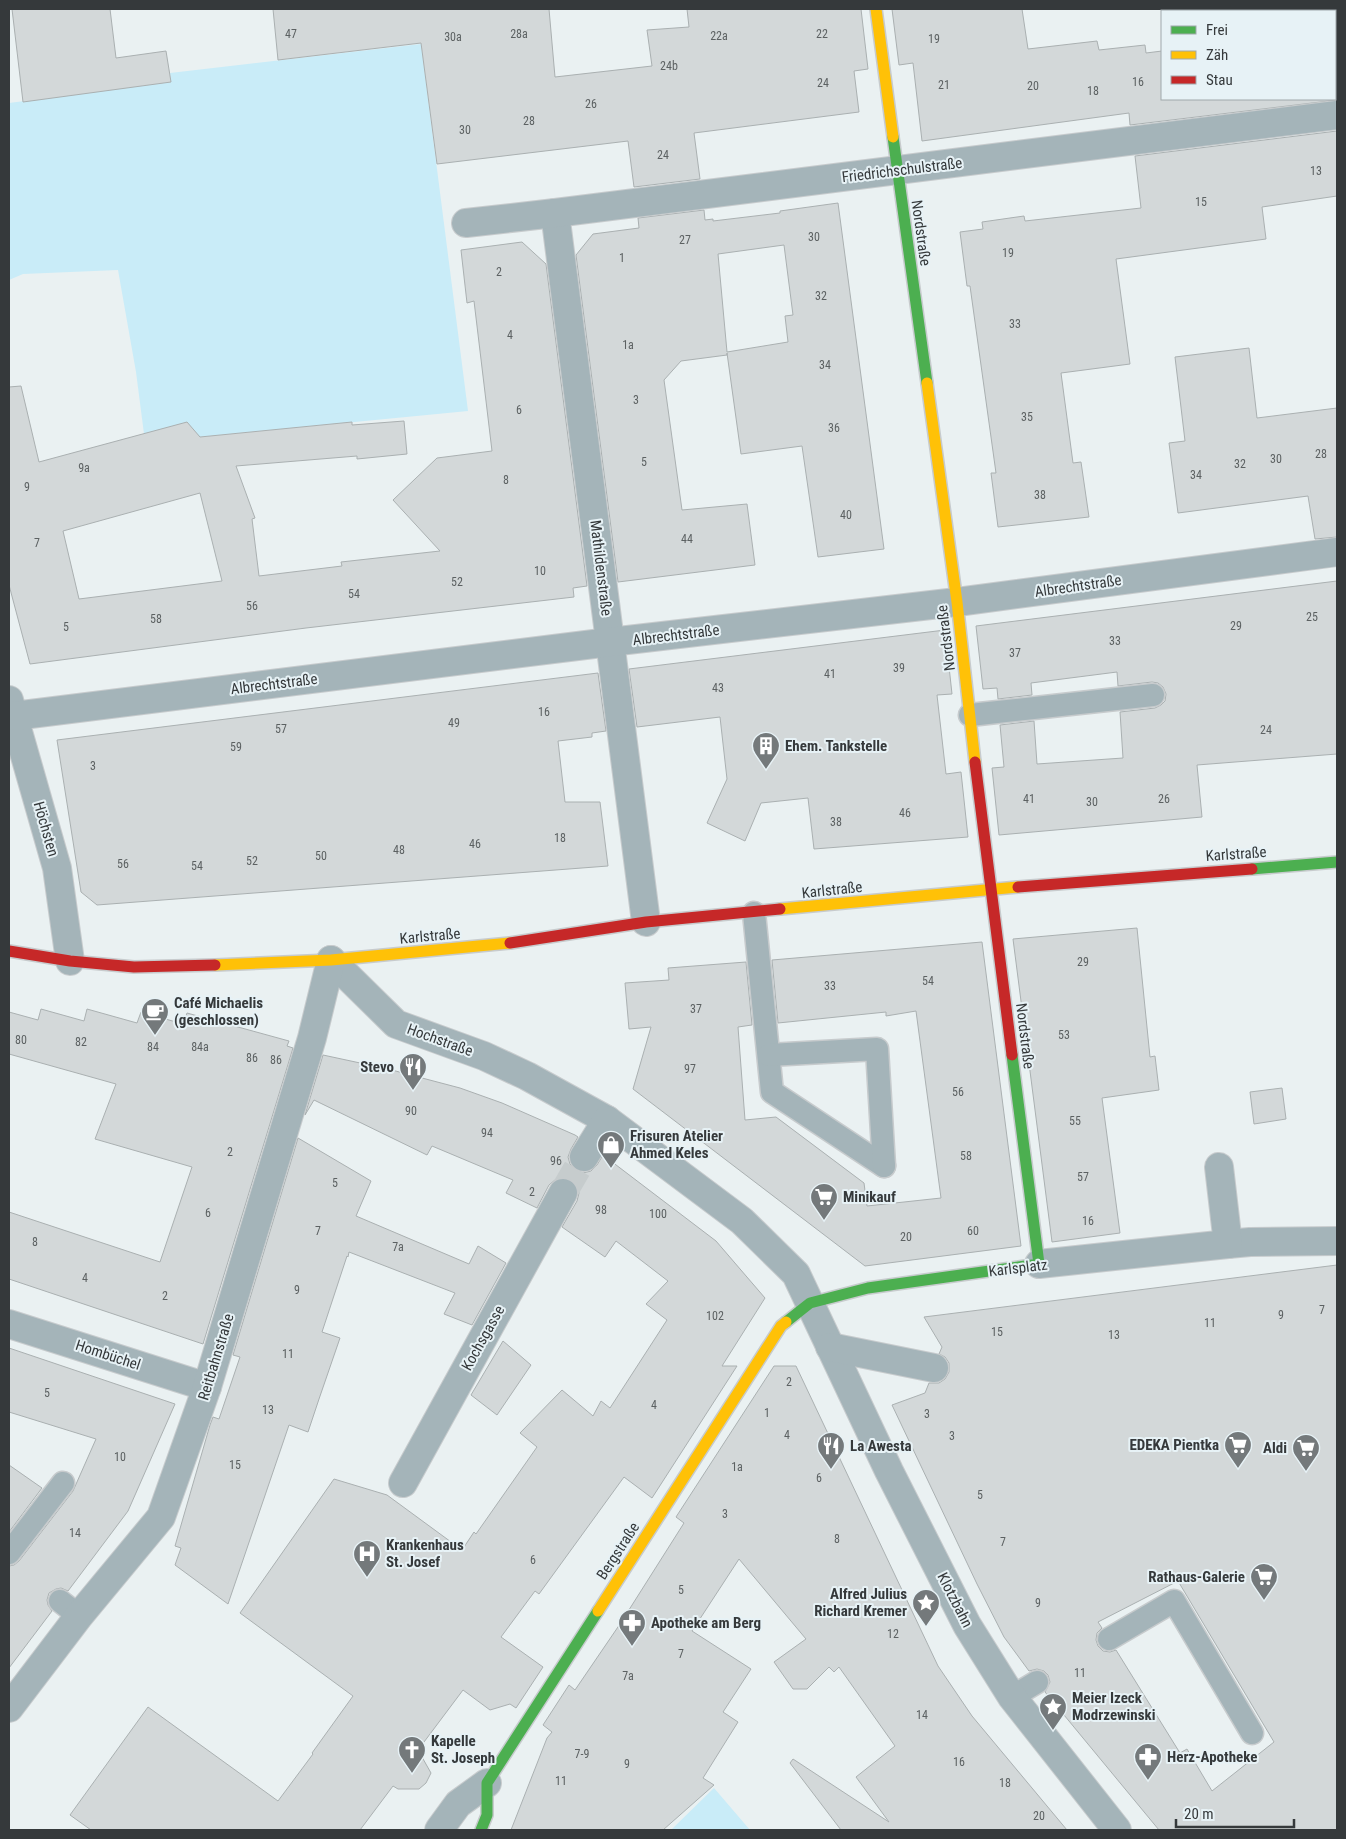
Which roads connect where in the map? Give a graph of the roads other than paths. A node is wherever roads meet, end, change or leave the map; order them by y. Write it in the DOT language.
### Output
graph roads {
  1 [pos="876,9"];
  2 [pos="1337,115"];
  3 [pos="897,170"];
  4 [pos="555,213"];
  5 [pos="466,223"];
  6 [pos="1337,552"];
  7 [pos="957,602"];
  8 [pos="610,642"];
  9 [pos="1153,695"];
  10 [pos="11,707"];
  11 [pos="970,715"];
  12 [pos="1337,862"];
  13 [pos="990,889"];
  14 [pos="754,913"];
  15 [pos="646,922"];
  16 [pos="9,951"];
  17 [pos="331,960"];
  18 [pos="70,961"];
  19 [pos="769,1055"];
  20 [pos="607,1120"];
  21 [pos="584,1157"];
  22 [pos="1219,1167"];
  23 [pos="563,1193"];
  24 [pos="1337,1241"];
  25 [pos="1228,1244"];
  26 [pos="1039,1264"];
  27 [pos="810,1303"];
  28 [pos="9,1324"];
  29 [pos="830,1347"];
  30 [pos="934,1368"];
  31 [pos="207,1387"];
  32 [pos="63,1483"];
  33 [pos="403,1483"];
  34 [pos="11,1558"];
  35 [pos="1109,1639"];
  36 [pos="1037,1682"];
  37 [pos="1012,1696"];
  38 [pos="9,1708"];
  39 [pos="1252,1733"];
  40 [pos="487,1782"];
  41 [pos="439,1830"];
  42 [pos="481,1830"];
  43 [pos="1117,1830"];
  1 -- 3 [label="street, Nordstraße"];
  2 -- 3 [label="street, Friedrichschulstraße"];
  3 -- 4 [label="street, Friedrichschulstraße"];
  3 -- 7 [label="street, Nordstraße"];
  4 -- 5 [label="street, Friedrichschulstraße"];
  4 -- 8 [label="street, Mathildenstraße"];
  6 -- 7 [label="street, Albrechtstraße"];
  7 -- 8 [label="street, Albrechtstraße"];
  7 -- 11 [label="street, Nordstraße"];
  8 -- 10 [label="street, Albrechtstraße"];
  8 -- 15 [label="street, Mathildenstraße"];
  9 -- 11 [label="lane"];
  10 -- 18 [label="street, Höchsten"];
  11 -- 13 [label="street, Nordstraße"];
  12 -- 13 [label="street, Karlstraße"];
  13 -- 14 [label="street, Karlstraße"];
  13 -- 26 [label="street, Nordstraße"];
  14 -- 15 [label="street, Karlstraße"];
  14 -- 19 [label="lane"];
  15 -- 17 [label="street, Karlstraße"];
  16 -- 18 [label="street"];
  17 -- 18 [label="street"];
  17 -- 20 [label="street, Hochstraße"];
  17 -- 31 [label="street, Reitbahnstraße"];
  19 -- 19 [label="lane"];
  20 -- 21 [label="street"];
  20 -- 27 [label="street, Hochstraße"];
  22 -- 25 [label="street"];
  23 -- 33 [label="street, Kochsgasse"];
  24 -- 25 [label="street, Karlsplatz"];
  25 -- 26 [label="street, Karlsplatz"];
  26 -- 27 [label="street, Karlsplatz"];
  27 -- 29 [label="street, Klotzbahn"];
  27 -- 40 [label="street, Bergstraße"];
  28 -- 31 [label="street, Hombüchel"];
  29 -- 30 [label="street"];
  29 -- 37 [label="street, Klotzbahn"];
  31 -- 38 [label="street, Reitbahnstraße"];
  32 -- 34 [label="lane"];
  35 -- 39 [label="lane"];
  36 -- 37 [label="lane"];
  37 -- 43 [label="street, Klotzbahn"];
  40 -- 41 [label="street"];
  40 -- 42 [label="street"];
}
